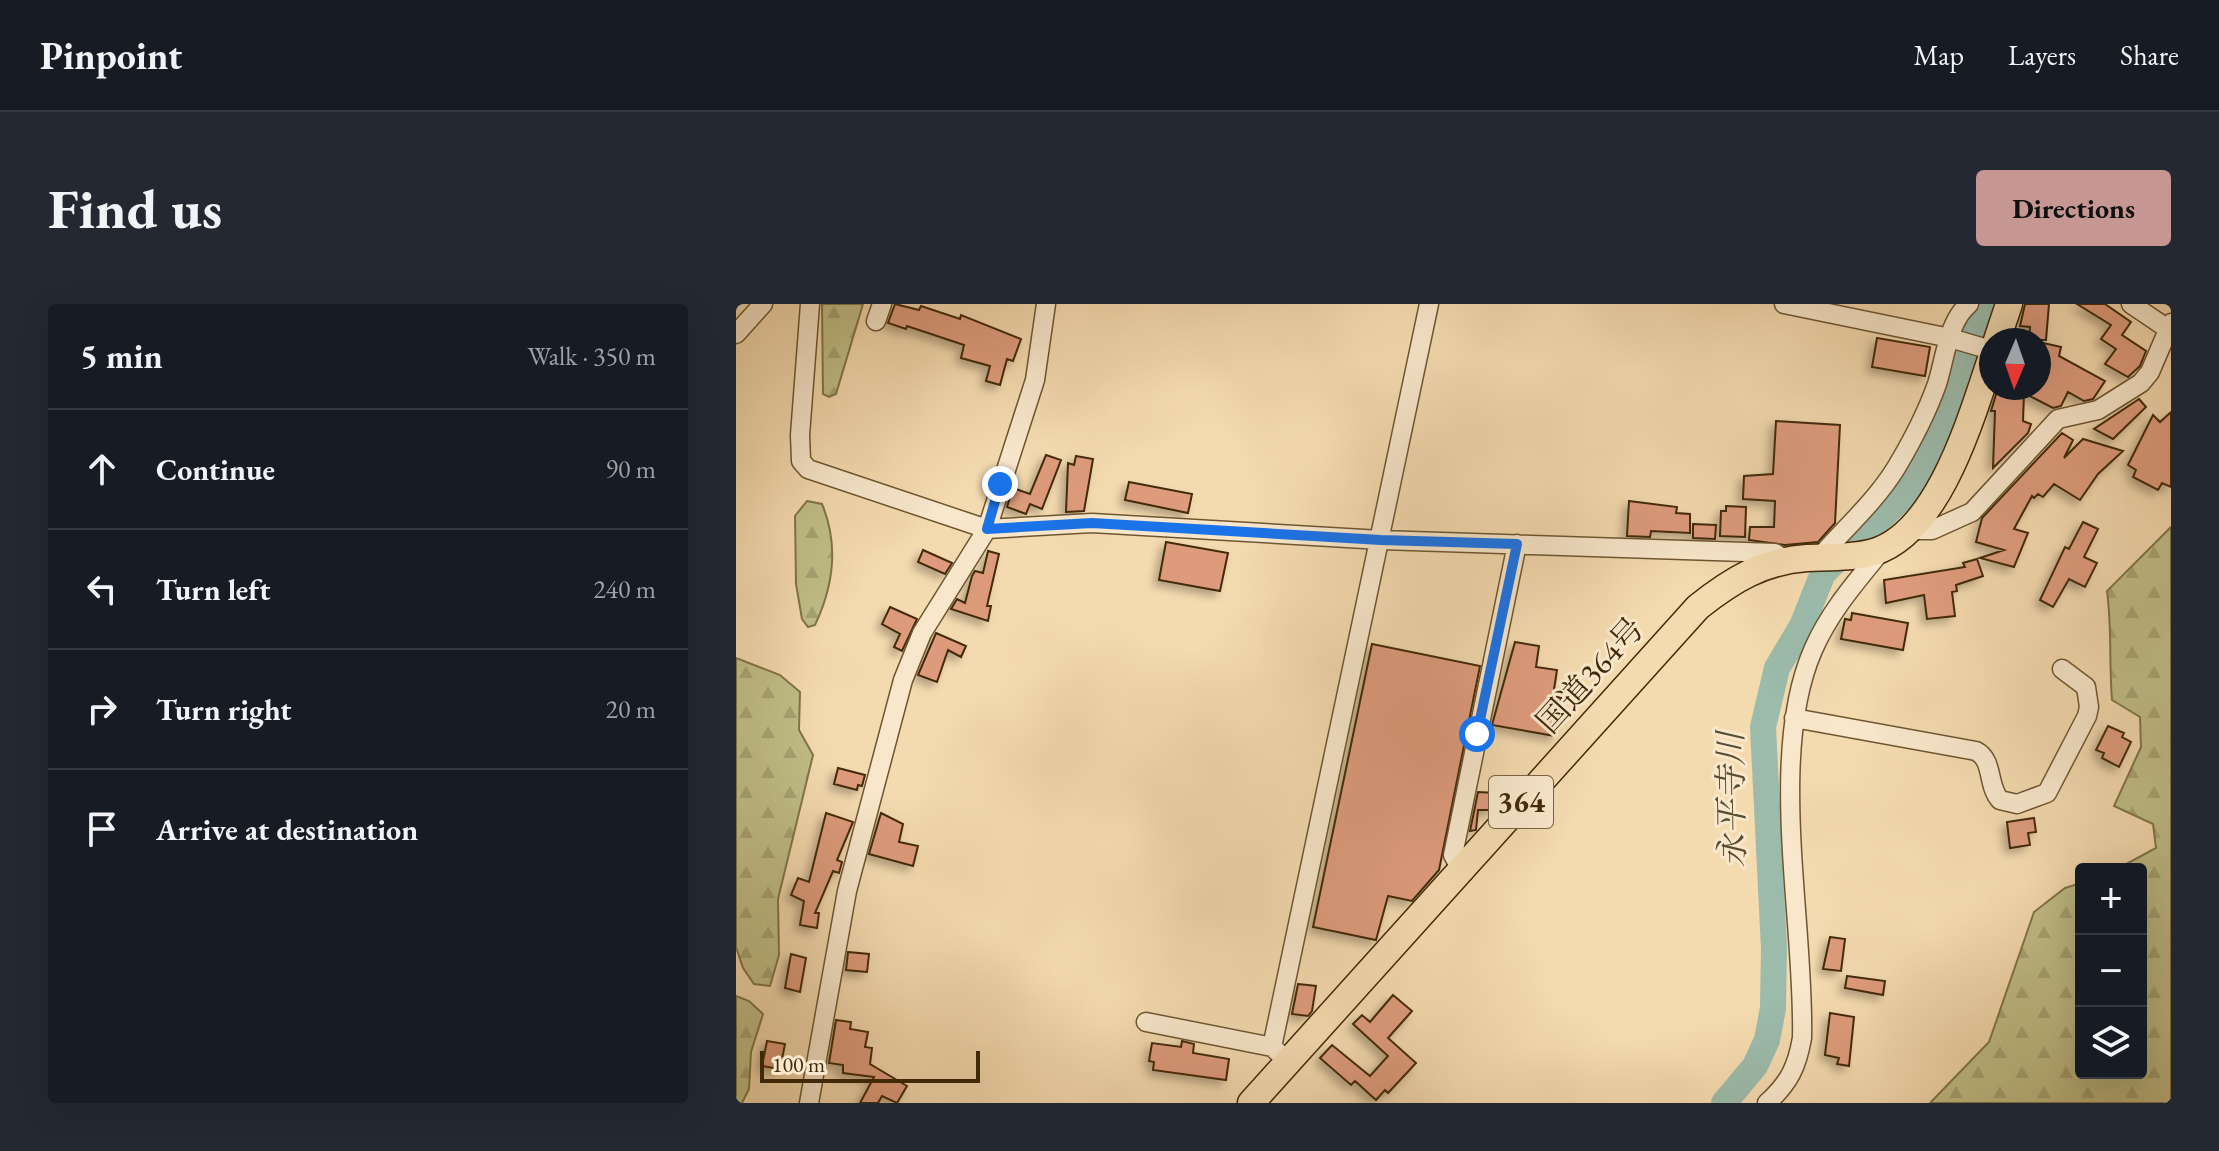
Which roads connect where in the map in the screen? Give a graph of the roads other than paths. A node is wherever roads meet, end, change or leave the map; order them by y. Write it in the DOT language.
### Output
graph roads {
  1 [pos="763,304"];
  2 [pos="810,304"];
  3 [pos="1046,304"];
  4 [pos="1429,304"];
  5 [pos="1784,304"];
  6 [pos="1969,304"];
  7 [pos="2009,304"];
  8 [pos="2131,304"];
  9 [pos="2170,326"];
  10 [pos="2000,328"];
  11 [pos="736,334"];
  12 [pos="1954,339"];
  13 [pos="1979,346"];
  14 [pos="1979,382"];
  15 [pos="987,529"];
  16 [pos="1912,530"];
  17 [pos="1381,540"];
  18 [pos="1517,544"];
  19 [pos="1879,550"];
  20 [pos="1822,558"];
  21 [pos="1786,560"];
  22 [pos="2062,669"];
  23 [pos="1794,718"];
  24 [pos="1461,869"];
  25 [pos="1146,1022"];
  26 [pos="1281,1054"];
  27 [pos="809,1103"];
  28 [pos="1251,1103"];
  29 [pos="1767,1103"];
  1 -- 11 [label="street"];
  2 -- 15 [label="street"];
  3 -- 15 [label="street"];
  4 -- 17 [label="street"];
  5 -- 12 [label="street"];
  6 -- 12 [label="street"];
  7 -- 10 [label="highway, 国道364号 / 364"];
  8 -- 9 [label="street"];
  9 -- 16 [label="street"];
  12 -- 13 [label="street"];
  12 -- 20 [label="street"];
  14 -- 16 [label="highway, 国道364号 / 364"];
  15 -- 17 [label="street"];
  15 -- 27 [label="street"];
  16 -- 19 [label="highway, 国道364号 / 364"];
  17 -- 18 [label="street"];
  17 -- 26 [label="street"];
  18 -- 21 [label="street"];
  18 -- 24 [label="street"];
  19 -- 20 [label="highway, 国道364号 / 364"];
  19 -- 23 [label="street"];
  20 -- 21 [label="highway, 国道364号 / 364"];
  21 -- 24 [label="highway, 国道364号 / 364"];
  22 -- 23 [label="street"];
  23 -- 29 [label="street"];
  24 -- 26 [label="highway, 国道364号 / 364"];
  25 -- 26 [label="street"];
  26 -- 28 [label="highway, 国道364号 / 364"];
}
